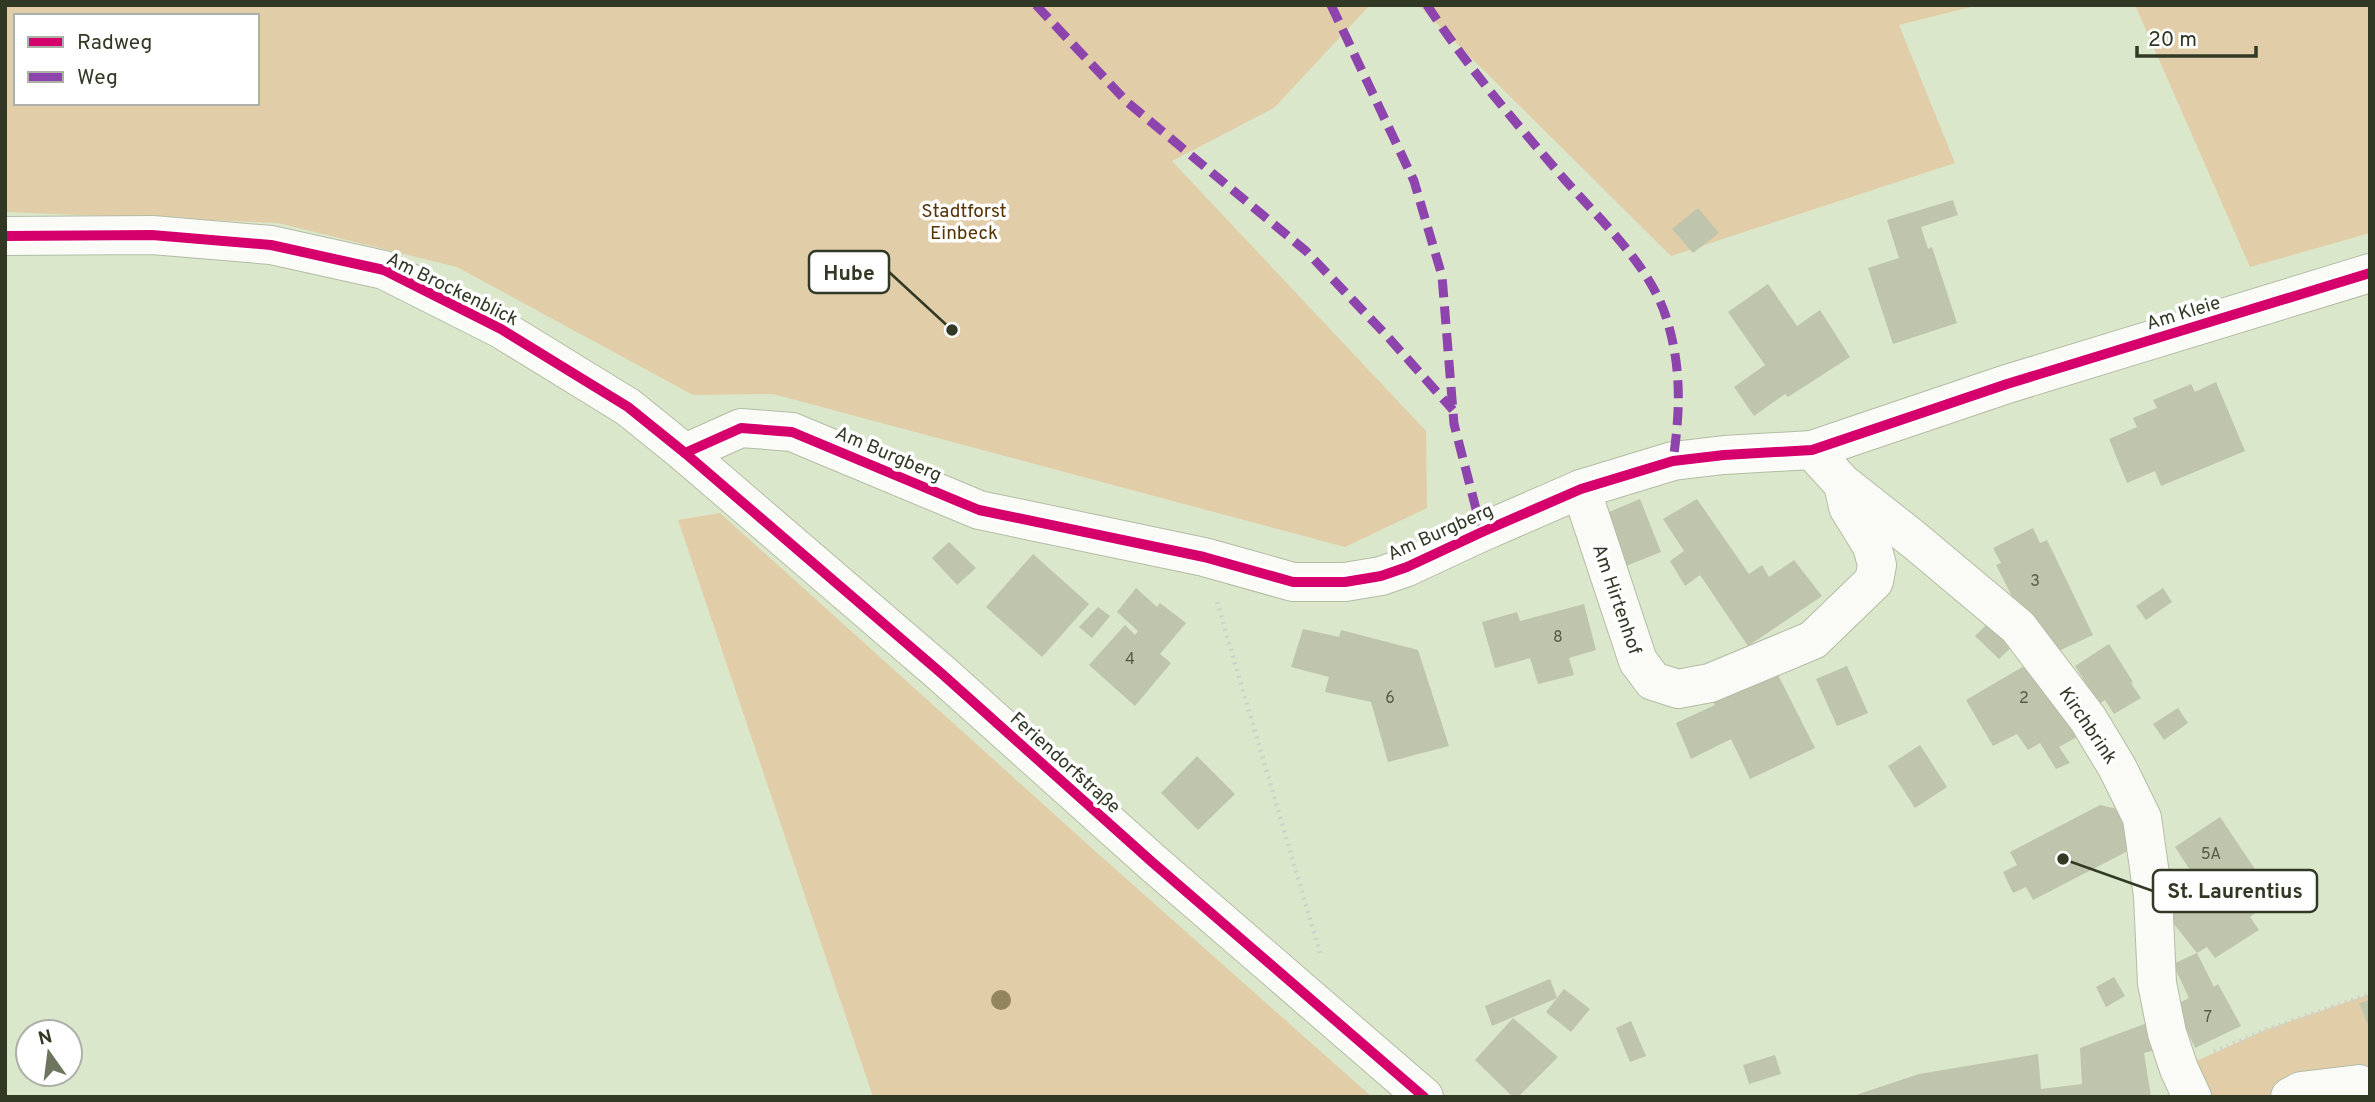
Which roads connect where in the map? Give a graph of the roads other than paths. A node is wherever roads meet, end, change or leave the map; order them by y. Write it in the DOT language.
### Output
graph roads {
  1 [pos="5,236"];
  2 [pos="2370,273"];
  3 [pos="2007,384"];
  4 [pos="1812,450"];
  5 [pos="685,453"];
  6 [pos="1842,483"];
  7 [pos="1581,489"];
  8 [pos="2185,1083"];
  9 [pos="2365,1085"];
  10 [pos="1424,1097"];
  11 [pos="2290,1097"];
  1 -- 5 [label="street, Am Brockenblick"];
  2 -- 3 [label="street, Am Kleie"];
  3 -- 4 [label="street, Am Burgberg"];
  4 -- 6 [label="street, Kirchbrink"];
  4 -- 7 [label="street, Am Burgberg"];
  5 -- 7 [label="street, Am Burgberg"];
  5 -- 10 [label="street, Feriendorfstraße"];
  6 -- 7 [label="street, Am Hirtenhof"];
  6 -- 8 [label="street, Kirchbrink"];
  9 -- 11 [label="street"];
}
